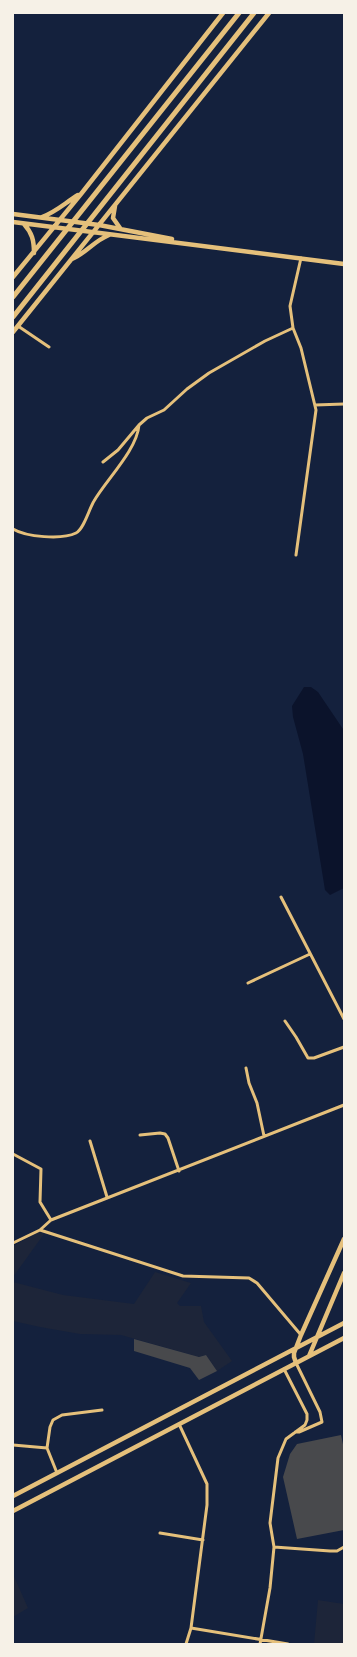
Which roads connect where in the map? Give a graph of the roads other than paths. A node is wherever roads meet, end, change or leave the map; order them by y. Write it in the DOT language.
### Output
graph roads {
  1 [pos="223,13"];
  2 [pos="239,13"];
  3 [pos="254,13"];
  4 [pos="269,13"];
  5 [pos="81,194"];
  6 [pos="115,204"];
  7 [pos="13,214"];
  8 [pos="40,217"];
  9 [pos="60,220"];
  10 [pos="13,222"];
  11 [pos="24,224"];
  12 [pos="99,225"];
  13 [pos="54,227"];
  14 [pos="120,228"];
  15 [pos="93,232"];
  16 [pos="110,235"];
  17 [pos="194,244"];
  18 [pos="34,253"];
  19 [pos="301,258"];
  20 [pos="71,259"];
  21 [pos="344,264"];
  22 [pos="13,277"];
  23 [pos="13,297"];
  24 [pos="13,317"];
  25 [pos="18,326"];
  26 [pos="293,328"];
  27 [pos="13,332"];
  28 [pos="49,347"];
  29 [pos="344,404"];
  30 [pos="315,405"];
  31 [pos="139,425"];
  32 [pos="103,462"];
  33 [pos="13,529"];
  34 [pos="296,555"];
  35 [pos="281,897"];
  36 [pos="310,954"];
  37 [pos="248,983"];
  38 [pos="344,1020"];
  39 [pos="285,1021"];
  40 [pos="344,1047"];
  41 [pos="246,1068"];
  42 [pos="344,1105"];
  43 [pos="140,1135"];
  44 [pos="264,1136"];
  45 [pos="90,1141"];
  46 [pos="13,1154"];
  47 [pos="179,1170"];
  48 [pos="107,1197"];
  49 [pos="51,1220"];
  50 [pos="40,1230"];
  51 [pos="344,1239"];
  52 [pos="13,1244"];
  53 [pos="344,1273"];
  54 [pos="344,1323"];
  55 [pos="301,1335"];
  56 [pos="317,1337"];
  57 [pos="344,1338"];
  58 [pos="297,1346"];
  59 [pos="309,1356"];
  60 [pos="296,1363"];
  61 [pos="284,1369"];
  62 [pos="102,1410"];
  63 [pos="179,1424"];
  64 [pos="295,1432"];
  65 [pos="13,1445"];
  66 [pos="47,1448"];
  67 [pos="57,1473"];
  68 [pos="13,1496"];
  69 [pos="13,1511"];
  70 [pos="160,1533"];
  71 [pos="203,1540"];
  72 [pos="274,1547"];
  73 [pos="344,1547"];
  74 [pos="190,1628"];
  75 [pos="261,1639"];
  76 [pos="186,1644"];
  77 [pos="260,1644"];
  78 [pos="288,1644"];
  1 -- 5 [label="main road"];
  2 -- 23 [label="highway"];
  3 -- 24 [label="highway"];
  4 -- 6 [label="main road"];
  5 -- 8 [label="main road"];
  5 -- 9 [label="main road"];
  6 -- 12 [label="main road"];
  6 -- 14 [label="main road"];
  7 -- 8 [label="main road"];
  8 -- 9 [label="main road"];
  9 -- 12 [label="main road"];
  9 -- 13 [label="main road"];
  10 -- 11 [label="main road"];
  11 -- 13 [label="main road"];
  11 -- 18 [label="main road"];
  12 -- 14 [label="main road"];
  12 -- 15 [label="main road"];
  13 -- 15 [label="main road"];
  13 -- 18 [label="main road"];
  14 -- 17 [label="main road"];
  15 -- 16 [label="main road"];
  15 -- 20 [label="main road"];
  16 -- 17 [label="main road"];
  16 -- 20 [label="main road"];
  17 -- 19 [label="main road"];
  18 -- 22 [label="main road"];
  19 -- 21 [label="main road"];
  19 -- 26 [label="street"];
  20 -- 25 [label="main road"];
  25 -- 27 [label="main road"];
  25 -- 28 [label="street"];
  26 -- 30 [label="street"];
  26 -- 31 [label="street"];
  29 -- 30 [label="street"];
  30 -- 34 [label="street"];
  31 -- 32 [label="street"];
  31 -- 33 [label="street"];
  35 -- 36 [label="street"];
  36 -- 37 [label="street"];
  36 -- 38 [label="street"];
  39 -- 40 [label="street"];
  41 -- 44 [label="street"];
  42 -- 44 [label="street"];
  43 -- 47 [label="street"];
  44 -- 47 [label="street"];
  45 -- 48 [label="street"];
  46 -- 49 [label="street"];
  47 -- 48 [label="street"];
  48 -- 49 [label="street"];
  49 -- 50 [label="street"];
  50 -- 52 [label="street"];
  50 -- 55 [label="street"];
  51 -- 55 [label="main road"];
  53 -- 56 [label="main road"];
  54 -- 56 [label="main road"];
  55 -- 58 [label="main road"];
  56 -- 58 [label="main road"];
  56 -- 59 [label="main road"];
  57 -- 59 [label="main road"];
  58 -- 60 [label="main road"];
  58 -- 67 [label="main road"];
  59 -- 60 [label="main road"];
  60 -- 61 [label="main road"];
  60 -- 64 [label="street"];
  61 -- 63 [label="main road"];
  61 -- 64 [label="street"];
  62 -- 66 [label="street"];
  63 -- 69 [label="main road"];
  63 -- 71 [label="street"];
  64 -- 72 [label="street"];
  65 -- 66 [label="street"];
  66 -- 67 [label="street"];
  67 -- 68 [label="main road"];
  70 -- 71 [label="street"];
  71 -- 74 [label="street"];
  72 -- 73 [label="street"];
  72 -- 75 [label="street"];
  74 -- 75 [label="street"];
  74 -- 76 [label="street"];
  75 -- 77 [label="street"];
  75 -- 78 [label="street"];
}
